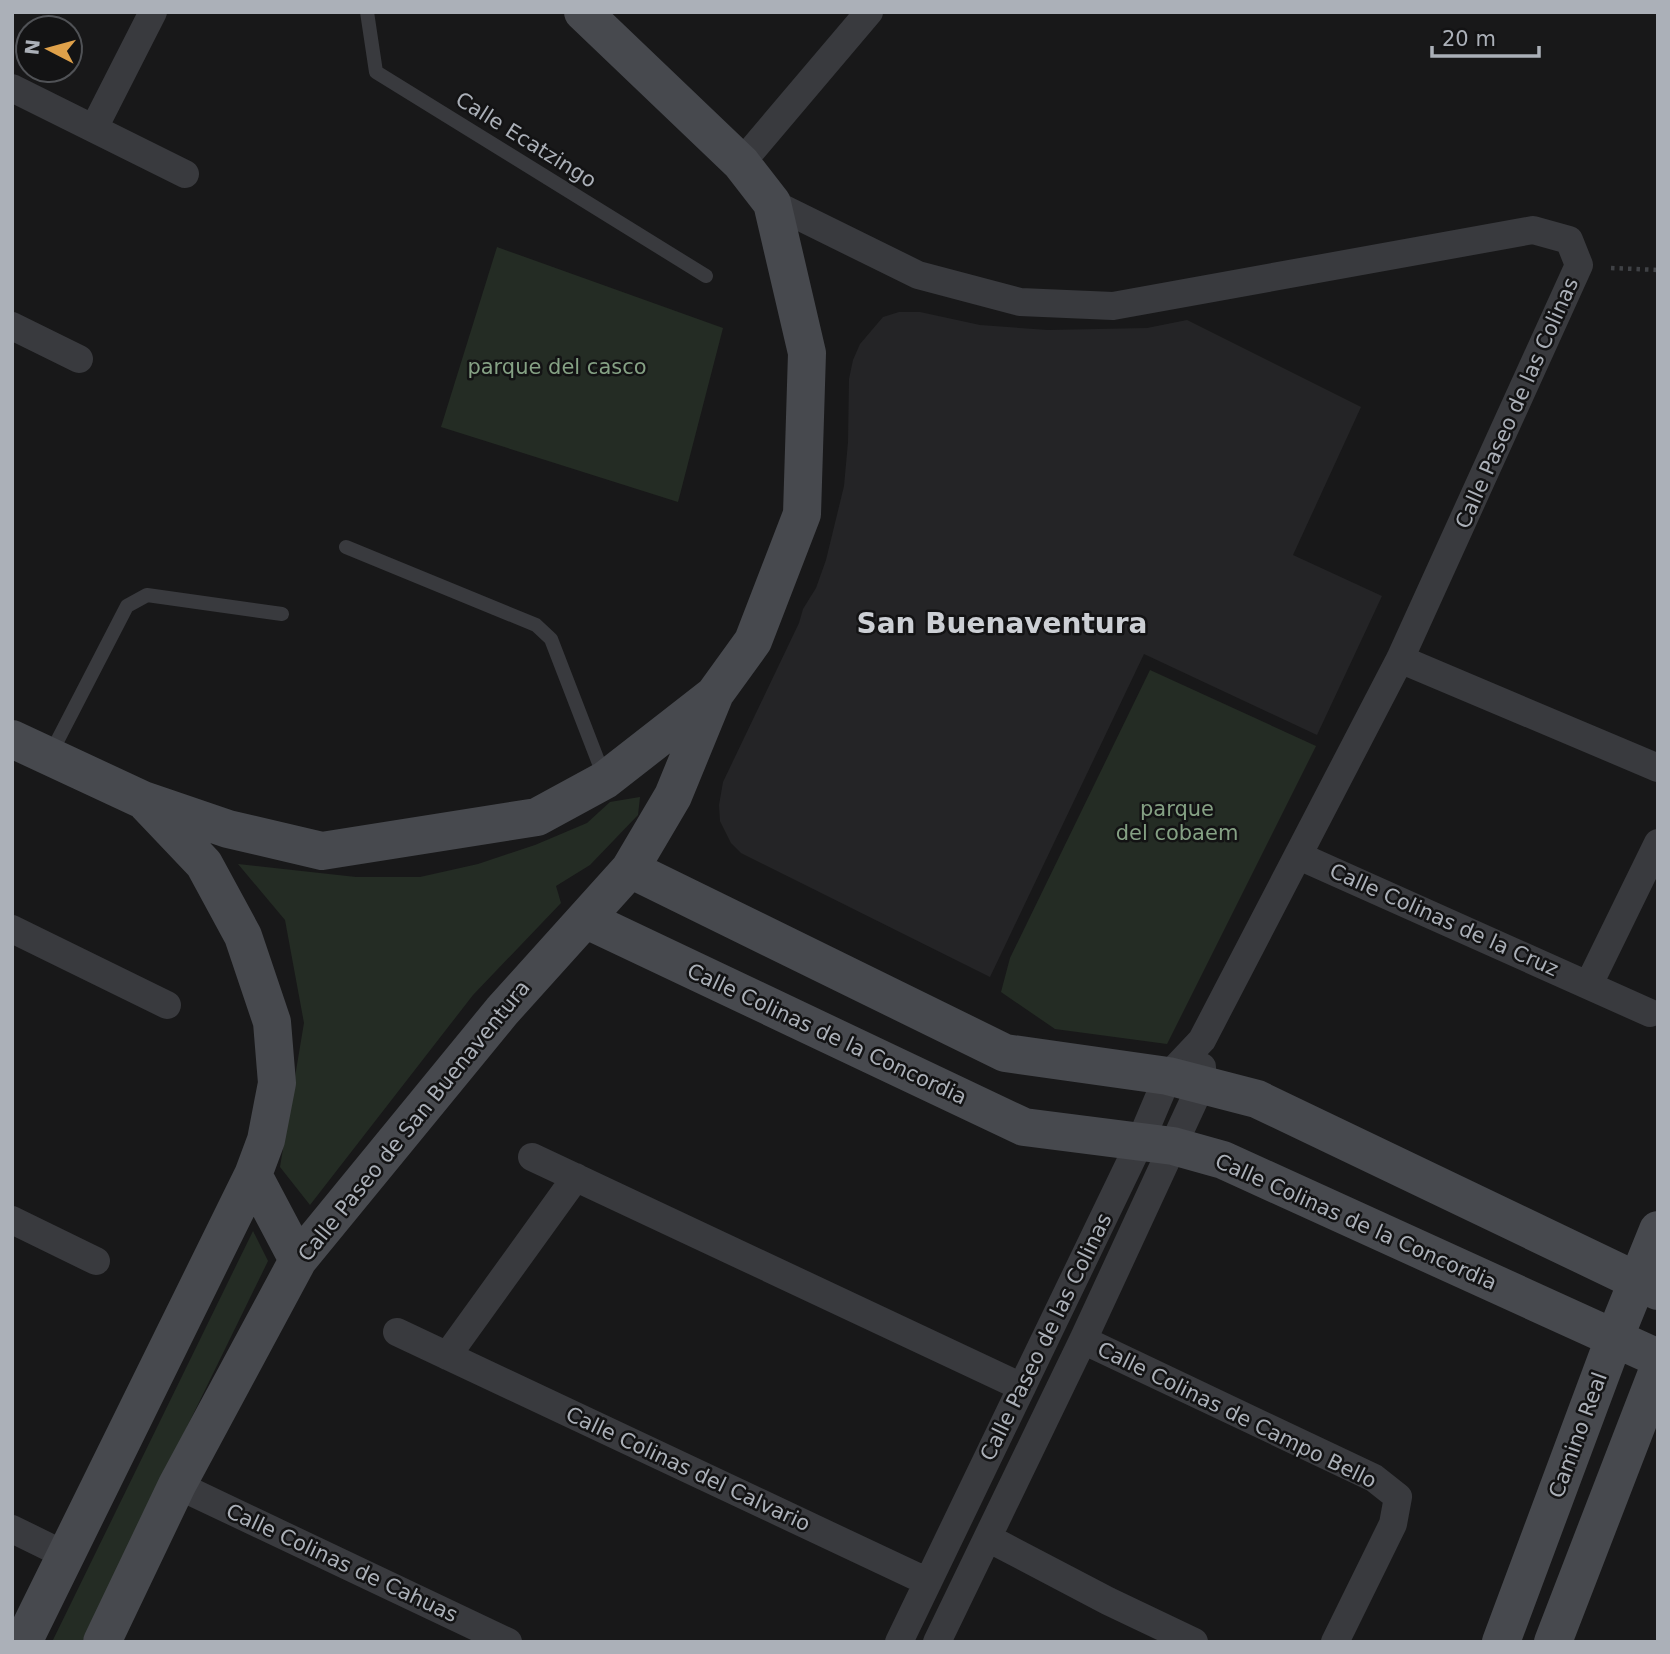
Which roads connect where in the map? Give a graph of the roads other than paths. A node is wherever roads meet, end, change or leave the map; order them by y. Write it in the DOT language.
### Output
graph roads {
  1 [pos="153,12"];
  2 [pos="366,12"];
  3 [pos="869,12"];
  4 [pos="584,13"];
  5 [pos="12,88"];
  6 [pos="94,128"];
  7 [pos="741,163"];
  8 [pos="186,174"];
  9 [pos="772,203"];
  10 [pos="706,276"];
  11 [pos="15,335"];
  12 [pos="79,359"];
  13 [pos="346,547"];
  14 [pos="282,614"];
  15 [pos="1400,659"];
  16 [pos="715,695"];
  17 [pos="12,739"];
  18 [pos="49,757"];
  19 [pos="1658,768"];
  20 [pos="605,780"];
  21 [pos="143,800"];
  22 [pos="1658,843"];
  23 [pos="1299,856"];
  24 [pos="630,869"];
  25 [pos="584,919"];
  26 [pos="12,929"];
  27 [pos="1588,984"];
  28 [pos="167,1005"];
  29 [pos="1650,1013"];
  30 [pos="1185,1080"];
  31 [pos="1157,1144"];
  32 [pos="532,1157"];
  33 [pos="253,1175"];
  34 [pos="576,1177"];
  35 [pos="12,1220"];
  36 [pos="1658,1230"];
  37 [pos="298,1260"];
  38 [pos="96,1261"];
  39 [pos="1648,1286"];
  40 [pos="397,1332"];
  41 [pos="1614,1339"];
  42 [pos="1083,1340"];
  43 [pos="447,1356"];
  44 [pos="1658,1359"];
  45 [pos="1658,1370"];
  46 [pos="1022,1387"];
  47 [pos="177,1485"];
  48 [pos="12,1528"];
  49 [pos="988,1538"];
  50 [pos="65,1555"];
  51 [pos="928,1582"];
  52 [pos="23,1642"];
  53 [pos="102,1642"];
  54 [pos="508,1642"];
  55 [pos="899,1642"];
  56 [pos="937,1642"];
  57 [pos="1194,1642"];
  58 [pos="1335,1642"];
  59 [pos="1501,1642"];
  60 [pos="1553,1642"];
  1 -- 6 [label="street"];
  2 -- 10 [label="lane, Calle Ecatzingo"];
  3 -- 7 [label="street"];
  4 -- 7 [label="main road, Calle Paseo de San Buenaventura"];
  5 -- 6 [label="street"];
  6 -- 8 [label="street"];
  7 -- 9 [label="main road, Calle Paseo de San Buenaventura"];
  9 -- 15 [label="street, Calle Paseo de las Colinas"];
  9 -- 16 [label="main road, Calle Paseo de San Buenaventura"];
  11 -- 12 [label="street"];
  13 -- 20 [label="lane"];
  14 -- 18 [label="lane"];
  15 -- 19 [label="street"];
  15 -- 23 [label="street, Calle Paseo de las Colinas"];
  16 -- 20 [label="main road, Calle Paseo de San Buenaventura"];
  16 -- 24 [label="main road, Calle Paseo de San Buenaventura"];
  17 -- 18 [label="main road, Calle Paseo de San Buenaventura"];
  18 -- 21 [label="main road, Calle Paseo de San Buenaventura"];
  20 -- 21 [label="main road, Calle Paseo de San Buenaventura"];
  21 -- 33 [label="main road, Calle Paseo de San Buenaventura"];
  22 -- 27 [label="street"];
  23 -- 27 [label="street, Calle Colinas de la Cruz"];
  23 -- 30 [label="street, Calle Paseo de las Colinas"];
  24 -- 25 [label="main road, Calle Paseo de San Buenaventura"];
  24 -- 30 [label="main road"];
  25 -- 31 [label="main road, Calle Colinas de la Concordia"];
  25 -- 37 [label="main road, Calle Paseo de San Buenaventura"];
  26 -- 28 [label="street"];
  27 -- 29 [label="street, Calle Colinas de la Cruz"];
  30 -- 31 [label="street, Calle Paseo de las Colinas"];
  30 -- 39 [label="main road"];
  31 -- 41 [label="main road, Calle Colinas de la Concordia"];
  31 -- 42 [label="street, Calle Paseo de las Colinas"];
  31 -- 46 [label="street, Calle Paseo de las Colinas"];
  32 -- 34 [label="street"];
  33 -- 37 [label="main road"];
  33 -- 50 [label="main road, Calle Paseo de San Buenaventura"];
  34 -- 43 [label="street"];
  34 -- 46 [label="street"];
  35 -- 38 [label="street"];
  36 -- 39 [label="main road, Camino Real"];
  37 -- 47 [label="main road, Calle Paseo de San Buenaventura"];
  39 -- 41 [label="main road, Camino Real"];
  40 -- 43 [label="street, Calle Colinas del Calvario"];
  41 -- 44 [label="main road, Calle Colinas de la Concordia"];
  41 -- 59 [label="main road, Camino Real"];
  42 -- 49 [label="street, Calle Paseo de las Colinas"];
  42 -- 58 [label="street, Calle Colinas de Campo Bello"];
  43 -- 51 [label="street, Calle Colinas del Calvario"];
  45 -- 60 [label="main road"];
  46 -- 51 [label="street, Calle Paseo de las Colinas"];
  47 -- 53 [label="main road, Calle Paseo de San Buenaventura"];
  47 -- 54 [label="street, Calle Colinas de Cahuas"];
  48 -- 50 [label="street"];
  49 -- 56 [label="street, Calle Paseo de las Colinas"];
  49 -- 57 [label="street"];
  50 -- 52 [label="main road, Calle Paseo de San Buenaventura"];
  51 -- 55 [label="street, Calle Paseo de las Colinas"];
}
